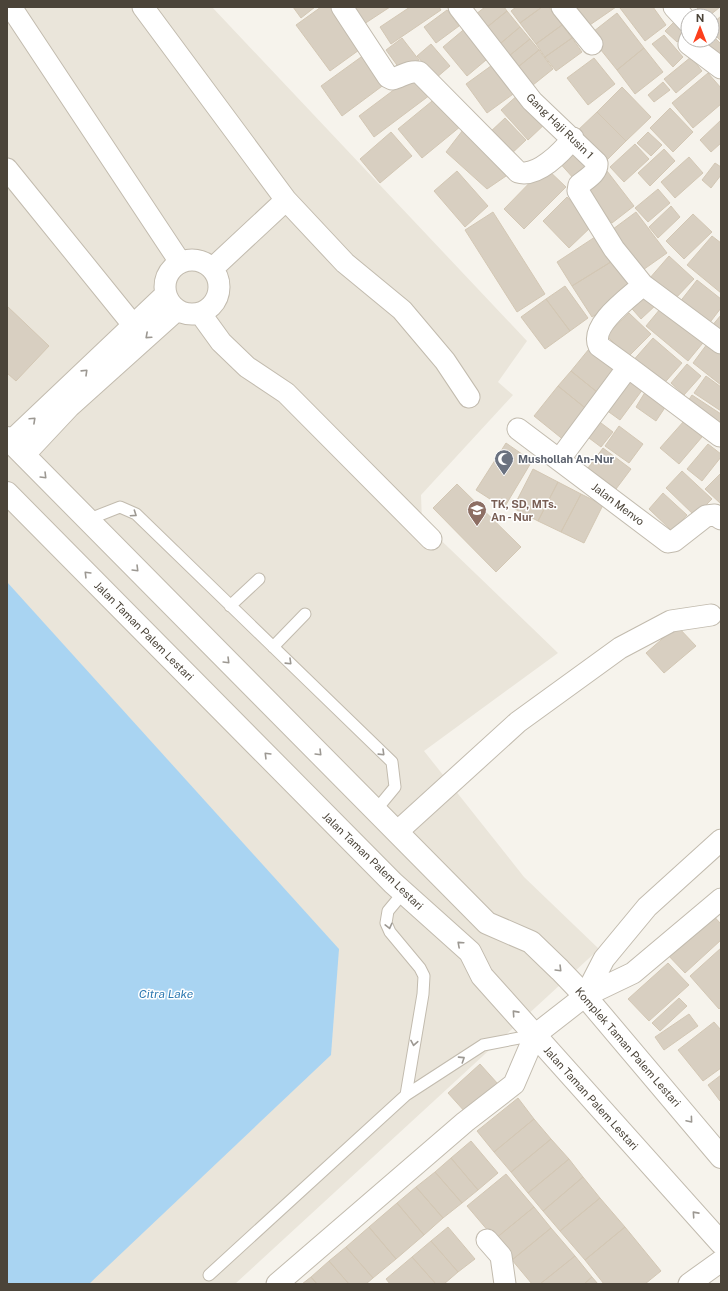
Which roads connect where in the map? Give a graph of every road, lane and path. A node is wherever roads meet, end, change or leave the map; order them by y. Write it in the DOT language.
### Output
graph roads {
  1 [pos="11,7"];
  2 [pos="143,7"];
  3 [pos="342,7"];
  4 [pos="459,7"];
  5 [pos="562,7"];
  6 [pos="592,44"];
  7 [pos="694,48"];
  8 [pos="721,68"];
  9 [pos="573,138"];
  10 [pos="7,168"];
  11 [pos="286,200"];
  12 [pos="180,262"];
  13 [pos="212,268"];
  14 [pos="643,285"];
  15 [pos="171,302"];
  16 [pos="200,313"];
  17 [pos="134,326"];
  18 [pos="721,343"];
  19 [pos="628,367"];
  20 [pos="469,397"];
  21 [pos="518,428"];
  22 [pos="721,435"];
  23 [pos="14,445"];
  24 [pos="559,460"];
  25 [pos="8,494"];
  26 [pos="721,519"];
  27 [pos="87,520"];
  28 [pos="431,539"];
  29 [pos="259,579"];
  30 [pos="230,606"];
  31 [pos="305,614"];
  32 [pos="711,615"];
  33 [pos="273,646"];
  34 [pos="376,810"];
  35 [pos="397,832"];
  36 [pos="721,840"];
  37 [pos="403,893"];
  38 [pos="721,899"];
  39 [pos="585,996"];
  40 [pos="535,1035"];
  41 [pos="406,1095"];
  42 [pos="721,1157"];
  43 [pos="487,1240"];
  44 [pos="721,1243"];
  45 [pos="721,1261"];
  46 [pos="721,1272"];
  47 [pos="209,1275"];
  48 [pos="277,1284"];
  49 [pos="505,1284"];
  50 [pos="689,1284"];
  51 [pos="706,1284"];
  1 -- 12 [label="street"];
  2 -- 11 [label="street"];
  3 -- 9 [label="street"];
  4 -- 9 [label="street, Gang Haji Rusin 1"];
  5 -- 6 [label="street"];
  7 -- 8 [label="street"];
  9 -- 14 [label="street, Gang Haji Rusin 1"];
  10 -- 17 [label="street"];
  11 -- 13 [label="street"];
  11 -- 20 [label="street"];
  12 -- 13 [label="street"];
  12 -- 15 [label="street"];
  13 -- 16 [label="street"];
  14 -- 18 [label="street, Gang Haji Rusin 1"];
  14 -- 19 [label="street"];
  15 -- 16 [label="street"];
  15 -- 17 [label="street"];
  15 -- 23 [label="street, one-way"];
  16 -- 28 [label="street"];
  23 -- 17 [label="street, one-way"];
  19 -- 22 [label="street"];
  19 -- 24 [label="street"];
  21 -- 24 [label="street, Jalan Menvo"];
  23 -- 27 [label="street, one-way"];
  24 -- 26 [label="street, Jalan Menvo"];
  37 -- 25 [label="street, Jalan Taman Palem Lestari, one-way"];
  27 -- 30 [label="lane, one-way"];
  27 -- 34 [label="street, one-way"];
  29 -- 30 [label="lane"];
  30 -- 33 [label="lane"];
  31 -- 33 [label="lane"];
  32 -- 35 [label="street"];
  33 -- 34 [label="lane, one-way"];
  34 -- 35 [label="street"];
  35 -- 39 [label="street, Komplek Taman Palem Lestari, one-way"];
  36 -- 39 [label="street"];
  40 -- 37 [label="street, Jalan Taman Palem Lestari, one-way"];
  37 -- 41 [label="lane, one-way"];
  38 -- 39 [label="street"];
  39 -- 40 [label="street"];
  39 -- 42 [label="street, Komplek Taman Palem Lestari, one-way"];
  41 -- 40 [label="lane, one-way"];
  44 -- 40 [label="street, Jalan Taman Palem Lestari, one-way"];
  40 -- 48 [label="street"];
  41 -- 47 [label="lane"];
  43 -- 49 [label="street"];
  45 -- 50 [label="street"];
  46 -- 51 [label="street"];
}
